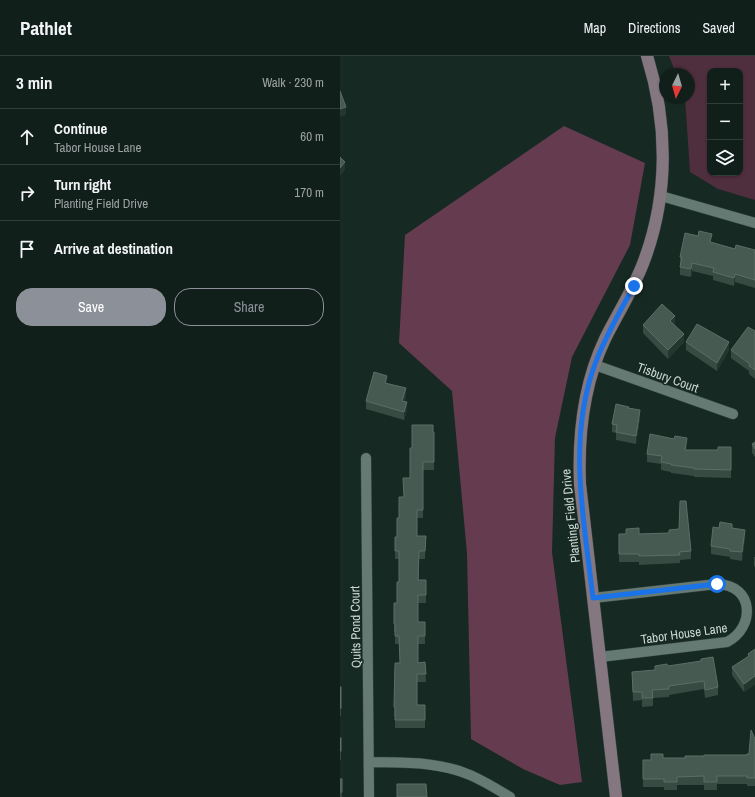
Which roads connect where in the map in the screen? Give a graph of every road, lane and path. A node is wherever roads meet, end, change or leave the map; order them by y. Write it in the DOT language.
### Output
graph roads {
  1 [pos="647,56"];
  2 [pos="661,196"];
  3 [pos="755,223"];
  4 [pos="595,365"];
  5 [pos="732,414"];
  6 [pos="366,458"];
  7 [pos="593,598"];
  8 [pos="600,657"];
  9 [pos="369,762"];
  10 [pos="370,797"];
  11 [pos="510,797"];
  12 [pos="616,797"];
  1 -- 2 [label="street, Planting Field Drive"];
  2 -- 3 [label="street"];
  2 -- 4 [label="street, Planting Field Drive"];
  4 -- 5 [label="street, Tisbury Court"];
  4 -- 7 [label="street, Planting Field Drive"];
  6 -- 9 [label="street, Quits Pond Court"];
  7 -- 8 [label="street, Planting Field Drive"];
  7 -- 8 [label="street, Tabor House Lane"];
  8 -- 12 [label="street, Planting Field Drive"];
  9 -- 10 [label="street, Quits Pond Court"];
  9 -- 11 [label="street"];
}
